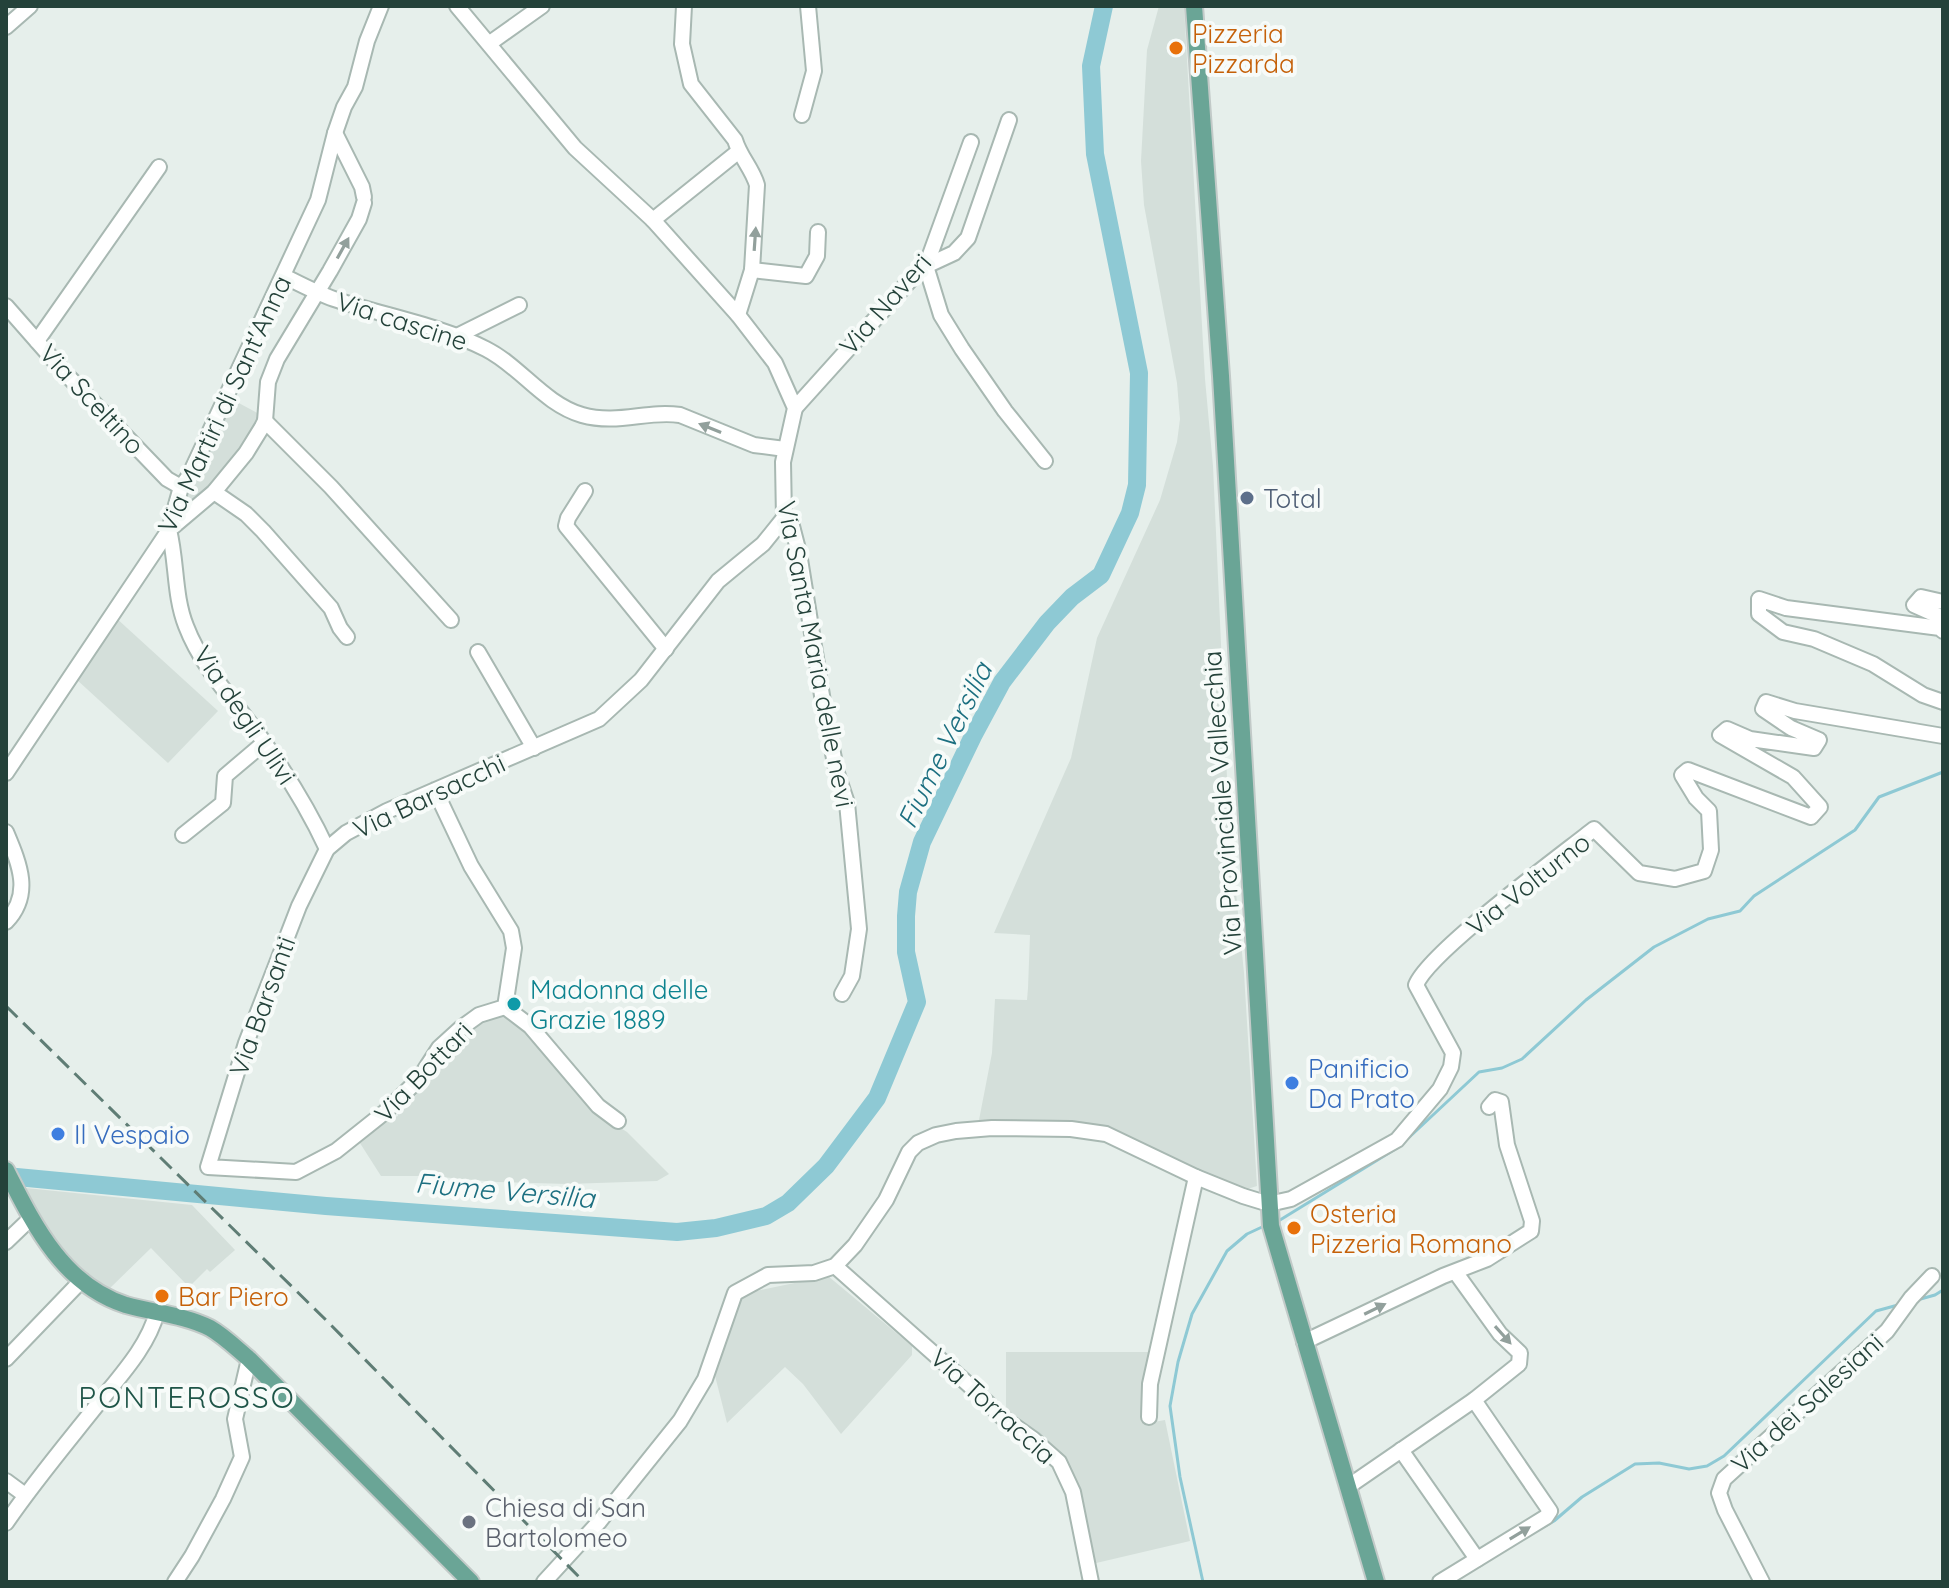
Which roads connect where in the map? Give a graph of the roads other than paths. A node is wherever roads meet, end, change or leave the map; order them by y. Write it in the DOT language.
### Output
graph roads {
  1 [pos="30,6"];
  2 [pos="381,6"];
  3 [pos="457,6"];
  4 [pos="542,6"];
  5 [pos="684,6"];
  6 [pos="808,6"];
  7 [pos="1194,6"];
  8 [pos="6,27"];
  9 [pos="490,43"];
  10 [pos="802,115"];
  11 [pos="1009,120"];
  12 [pos="335,133"];
  13 [pos="971,142"];
  14 [pos="739,151"];
  15 [pos="159,167"];
  16 [pos="653,220"];
  17 [pos="818,232"];
  18 [pos="926,266"];
  19 [pos="752,270"];
  20 [pos="284,276"];
  21 [pos="317,291"];
  22 [pos="519,305"];
  23 [pos="6,306"];
  24 [pos="738,315"];
  25 [pos="457,336"];
  26 [pos="37,341"];
  27 [pos="795,408"];
  28 [pos="265,421"];
  29 [pos="785,449"];
  30 [pos="1045,461"];
  31 [pos="181,487"];
  32 [pos="585,491"];
  33 [pos="214,492"];
  34 [pos="784,518"];
  35 [pos="169,530"];
  36 [pos="1943,602"];
  37 [pos="1943,618"];
  38 [pos="451,620"];
  39 [pos="1943,631"];
  40 [pos="347,637"];
  41 [pos="666,649"];
  42 [pos="478,652"];
  43 [pos="1943,702"];
  44 [pos="1943,736"];
  45 [pos="264,743"];
  46 [pos="534,748"];
  47 [pos="6,773"];
  48 [pos="435,790"];
  49 [pos="6,832"];
  50 [pos="183,835"];
  51 [pos="327,849"];
  52 [pos="6,922"];
  53 [pos="842,994"];
  54 [pos="505,1007"];
  55 [pos="1489,1107"];
  56 [pos="618,1121"];
  57 [pos="208,1167"];
  58 [pos="6,1170"];
  59 [pos="1196,1177"];
  60 [pos="12,1189"];
  61 [pos="1269,1204"];
  62 [pos="31,1218"];
  63 [pos="6,1242"];
  64 [pos="835,1266"];
  65 [pos="1456,1273"];
  66 [pos="1932,1276"];
  67 [pos="82,1280"];
  68 [pos="157,1312"];
  69 [pos="1304,1342"];
  70 [pos="6,1359"];
  71 [pos="249,1359"];
  72 [pos="1474,1400"];
  73 [pos="1149,1417"];
  74 [pos="1401,1450"];
  75 [pos="6,1481"];
  76 [pos="1349,1486"];
  77 [pos="25,1495"];
  78 [pos="6,1523"];
  79 [pos="1477,1559"];
  80 [pos="175,1582"];
  81 [pos="471,1582"];
  82 [pos="544,1582"];
  83 [pos="1091,1582"];
  84 [pos="1376,1582"];
  85 [pos="1440,1582"];
  86 [pos="1762,1582"];
  1 -- 8 [label="street"];
  2 -- 12 [label="street, Via Martiri di Sant'Anna"];
  3 -- 9 [label="street"];
  4 -- 9 [label="street"];
  5 -- 14 [label="street"];
  6 -- 10 [label="street"];
  7 -- 61 [label="main road, Via Provinciale Vallecchia"];
  9 -- 16 [label="street"];
  11 -- 18 [label="street"];
  12 -- 20 [label="street, Via Martiri di Sant'Anna"];
  21 -- 12 [label="street, one-way"];
  13 -- 18 [label="street, Via Naveri"];
  14 -- 16 [label="street"];
  19 -- 14 [label="street, one-way"];
  15 -- 26 [label="street"];
  16 -- 24 [label="street"];
  17 -- 19 [label="street"];
  18 -- 27 [label="street, Via Naveri"];
  18 -- 30 [label="street"];
  19 -- 24 [label="street"];
  20 -- 21 [label="street, Via cascine"];
  20 -- 31 [label="street, Via Martiri di Sant'Anna"];
  21 -- 25 [label="street, Via cascine"];
  21 -- 28 [label="street"];
  22 -- 25 [label="street"];
  23 -- 26 [label="street, Via Sceltino"];
  24 -- 27 [label="street"];
  29 -- 25 [label="street, Via cascine, one-way"];
  26 -- 31 [label="street, Via Sceltino"];
  27 -- 29 [label="street, Via Santa Maria delle nevi"];
  28 -- 33 [label="street"];
  28 -- 38 [label="street"];
  29 -- 34 [label="street, Via Santa Maria delle nevi"];
  31 -- 35 [label="street, Via Martiri di Sant'Anna"];
  32 -- 41 [label="street"];
  33 -- 35 [label="street"];
  33 -- 40 [label="street"];
  34 -- 41 [label="street, Via Barsacchi"];
  34 -- 53 [label="street, Via Santa Maria delle nevi"];
  35 -- 45 [label="street, Via degli Ulivi"];
  35 -- 47 [label="street, Via Martiri di Sant'Anna"];
  36 -- 37 [label="street"];
  39 -- 43 [label="street"];
  41 -- 46 [label="street, Via Barsacchi"];
  42 -- 46 [label="street, Via Barsacchi"];
  44 -- 61 [label="street, Via Volturno"];
  45 -- 50 [label="street"];
  45 -- 51 [label="street, Via degli Ulivi"];
  46 -- 48 [label="street, Via Barsacchi"];
  48 -- 51 [label="street, Via Barsacchi"];
  48 -- 54 [label="street"];
  49 -- 52 [label="street"];
  51 -- 57 [label="street, Via Barsanti"];
  54 -- 56 [label="street"];
  54 -- 57 [label="street, Via Bottari"];
  55 -- 65 [label="street"];
  58 -- 60 [label="main road"];
  59 -- 61 [label="street"];
  59 -- 64 [label="street"];
  59 -- 73 [label="street"];
  60 -- 62 [label="main road"];
  61 -- 69 [label="main road, Via Provinciale Vallecchia"];
  62 -- 63 [label="street"];
  62 -- 67 [label="main road"];
  64 -- 82 [label="street"];
  64 -- 83 [label="street, Via Torraccia"];
  69 -- 65 [label="street, one-way"];
  65 -- 72 [label="street, one-way"];
  66 -- 86 [label="street, Via dei Salesiani"];
  67 -- 68 [label="main road"];
  67 -- 70 [label="street"];
  68 -- 71 [label="main road"];
  68 -- 77 [label="street"];
  69 -- 76 [label="main road, Via Provinciale Vallecchia"];
  71 -- 80 [label="street"];
  71 -- 81 [label="main road"];
  72 -- 74 [label="street"];
  79 -- 72 [label="street, one-way"];
  74 -- 76 [label="street"];
  74 -- 79 [label="street"];
  75 -- 77 [label="street"];
  76 -- 84 [label="main road, Via Provinciale Vallecchia"];
  77 -- 78 [label="street"];
  79 -- 85 [label="street"];
}
